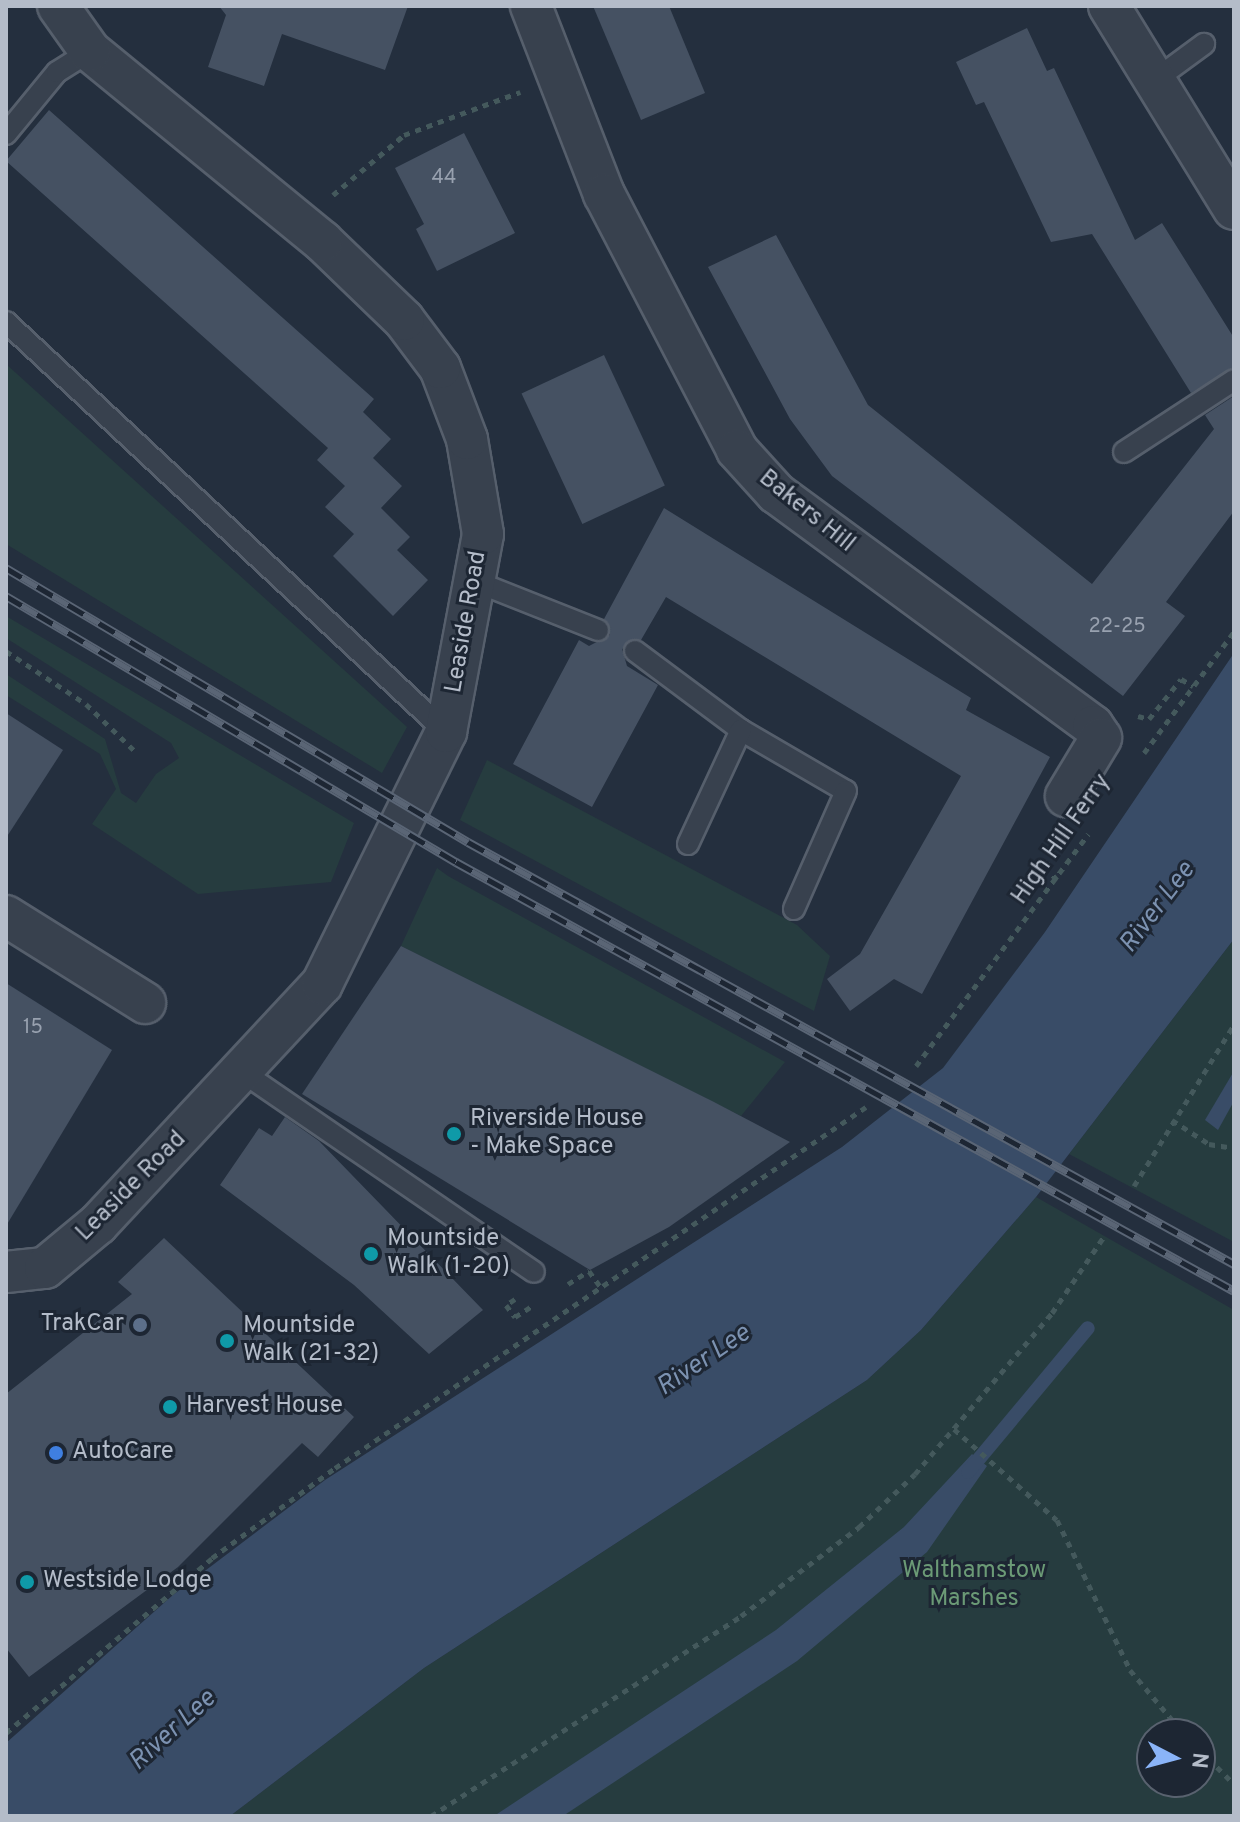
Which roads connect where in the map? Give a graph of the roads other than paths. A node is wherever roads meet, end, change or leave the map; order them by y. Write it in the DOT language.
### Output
graph roads {
  1 [pos="58,6"];
  2 [pos="531,6"];
  3 [pos="1109,6"];
  4 [pos="1204,44"];
  5 [pos="90,51"];
  6 [pos="1155,80"];
  7 [pos="6,134"];
  8 [pos="1234,209"];
  9 [pos="6,322"];
  10 [pos="1234,380"];
  11 [pos="1124,452"];
  12 [pos="479,583"];
  13 [pos="598,630"];
  14 [pos="635,651"];
  15 [pos="741,730"];
  16 [pos="446,732"];
  17 [pos="1066,796"];
  18 [pos="688,844"];
  19 [pos="794,909"];
  20 [pos="6,916"];
  21 [pos="145,1003"];
  22 [pos="245,1074"];
  23 [pos="6,1272"];
  24 [pos="534,1272"];
  1 -- 5 [label="street, Leaside Road"];
  2 -- 17 [label="street, Bakers Hill"];
  3 -- 6 [label="street"];
  4 -- 6 [label="lane"];
  5 -- 7 [label="lane"];
  5 -- 12 [label="street, Leaside Road"];
  6 -- 8 [label="street"];
  9 -- 16 [label="lane"];
  10 -- 11 [label="lane"];
  12 -- 13 [label="lane"];
  12 -- 16 [label="street, Leaside Road"];
  14 -- 15 [label="lane"];
  15 -- 18 [label="lane"];
  15 -- 19 [label="lane"];
  16 -- 22 [label="street, Leaside Road"];
  20 -- 21 [label="street"];
  22 -- 23 [label="street, Leaside Road"];
  22 -- 24 [label="lane"];
}
